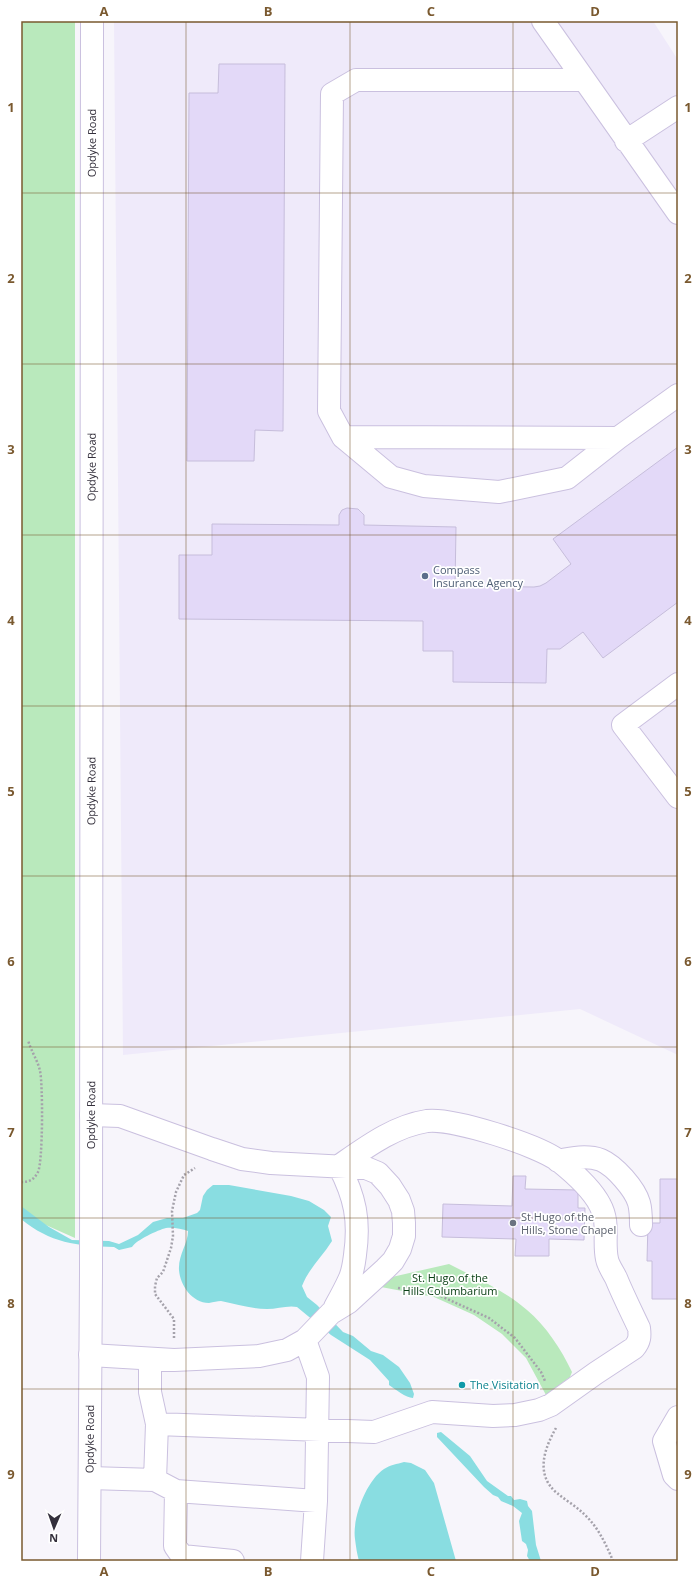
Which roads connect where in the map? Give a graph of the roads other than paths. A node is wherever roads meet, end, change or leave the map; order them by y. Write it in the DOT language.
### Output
graph roads {
  1 [pos="92,21"];
  2 [pos="543,21"];
  3 [pos="584,80"];
  4 [pos="678,107"];
  5 [pos="626,141"];
  6 [pos="678,213"];
  7 [pos="678,395"];
  8 [pos="343,438"];
  9 [pos="618,438"];
  10 [pos="678,685"];
  11 [pos="678,797"];
  12 [pos="91,1115"];
  13 [pos="558,1161"];
  14 [pos="339,1166"];
  15 [pos="641,1225"];
  16 [pos="318,1326"];
  17 [pos="90,1355"];
  18 [pos="150,1360"];
  19 [pos="678,1417"];
  20 [pos="157,1424"];
  21 [pos="317,1430"];
  22 [pos="90,1478"];
  23 [pos="678,1479"];
  24 [pos="155,1480"];
  25 [pos="176,1491"];
  26 [pos="316,1501"];
  27 [pos="182,1559"];
  28 [pos="89,1561"];
  29 [pos="233,1561"];
  30 [pos="312,1561"];
  1 -- 12 [label="main road, Opdyke Road"];
  2 -- 3 [label="main road"];
  3 -- 5 [label="main road"];
  3 -- 8 [label="main road"];
  4 -- 5 [label="main road"];
  5 -- 6 [label="main road"];
  7 -- 9 [label="main road"];
  8 -- 9 [label="main road"];
  8 -- 9 [label="main road"];
  10 -- 11 [label="main road"];
  12 -- 14 [label="main road"];
  12 -- 17 [label="main road, Opdyke Road"];
  13 -- 14 [label="main road"];
  13 -- 15 [label="main road"];
  13 -- 21 [label="main road"];
  14 -- 16 [label="main road"];
  14 -- 16 [label="main road"];
  16 -- 18 [label="main road"];
  16 -- 21 [label="main road"];
  17 -- 18 [label="main road"];
  17 -- 22 [label="main road, Opdyke Road"];
  18 -- 20 [label="main road"];
  19 -- 23 [label="main road"];
  20 -- 21 [label="main road"];
  20 -- 24 [label="main road"];
  21 -- 26 [label="main road"];
  22 -- 24 [label="main road"];
  22 -- 28 [label="main road, Opdyke Road"];
  24 -- 25 [label="main road"];
  25 -- 26 [label="main road"];
  25 -- 27 [label="main road"];
  26 -- 30 [label="main road"];
  27 -- 29 [label="main road"];
}
